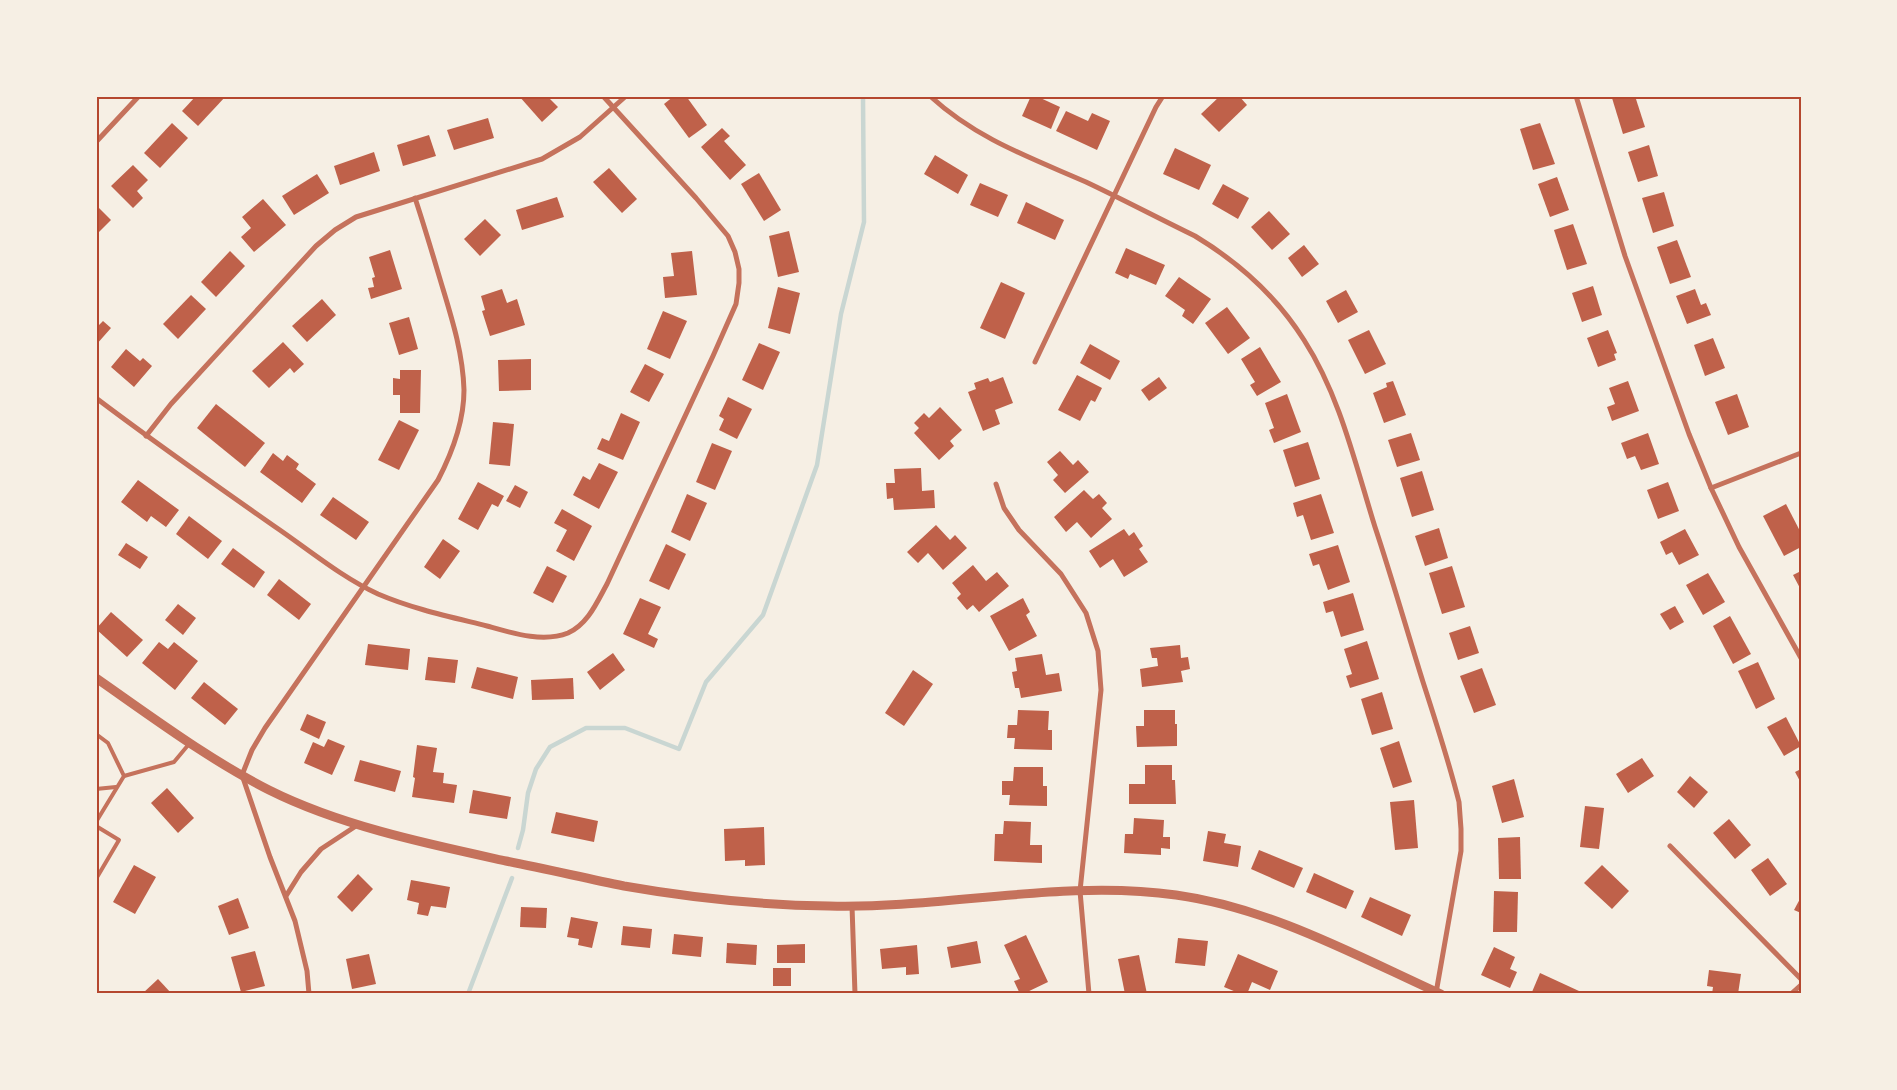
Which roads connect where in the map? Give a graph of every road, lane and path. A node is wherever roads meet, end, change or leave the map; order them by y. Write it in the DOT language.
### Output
graph roads {
  1 [pos="139,96"];
  2 [pos="603,96"];
  3 [pos="626,96"];
  4 [pos="930,96"];
  5 [pos="1163,96"];
  6 [pos="1576,96"];
  7 [pos="614,107"];
  8 [pos="96,142"];
  9 [pos="1113,196"];
  10 [pos="416,198"];
  11 [pos="1035,362"];
  12 [pos="96,398"];
  13 [pos="146,436"];
  14 [pos="1801,453"];
  15 [pos="996,484"];
  16 [pos="1711,488"];
  17 [pos="364,586"];
  18 [pos="1801,658"];
  19 [pos="96,678"];
  20 [pos="96,734"];
  21 [pos="190,742"];
  22 [pos="242,775"];
  23 [pos="124,776"];
  24 [pos="117,787"];
  25 [pos="96,789"];
  26 [pos="96,822"];
  27 [pos="359,824"];
  28 [pos="96,826"];
  29 [pos="1670,846"];
  30 [pos="96,879"];
  31 [pos="1080,890"];
  32 [pos="286,896"];
  33 [pos="852,906"];
  34 [pos="1801,979"];
  35 [pos="1801,985"];
  36 [pos="1437,993"];
  37 [pos="309,994"];
  38 [pos="855,994"];
  39 [pos="1089,994"];
  40 [pos="1791,994"];
  1 -- 8 [label="street"];
  2 -- 7 [label="street"];
  3 -- 7 [label="street"];
  4 -- 9 [label="street"];
  5 -- 9 [label="street"];
  6 -- 16 [label="street"];
  7 -- 10 [label="street"];
  7 -- 17 [label="street"];
  9 -- 11 [label="street"];
  9 -- 36 [label="street"];
  10 -- 13 [label="street"];
  10 -- 17 [label="street"];
  12 -- 13 [label="street"];
  13 -- 17 [label="street"];
  14 -- 16 [label="street"];
  15 -- 31 [label="street"];
  16 -- 18 [label="street"];
  17 -- 22 [label="street"];
  19 -- 21 [label="street"];
  20 -- 23 [label="lane"];
  21 -- 22 [label="street"];
  21 -- 23 [label="lane"];
  22 -- 27 [label="street"];
  22 -- 32 [label="street"];
  23 -- 24 [label="lane"];
  24 -- 25 [label="lane"];
  24 -- 26 [label="lane"];
  27 -- 32 [label="street"];
  27 -- 33 [label="street"];
  28 -- 30 [label="lane"];
  29 -- 34 [label="street"];
  31 -- 33 [label="street"];
  31 -- 36 [label="street"];
  31 -- 39 [label="street"];
  32 -- 37 [label="street"];
  33 -- 38 [label="street"];
  35 -- 40 [label="street"];
}
